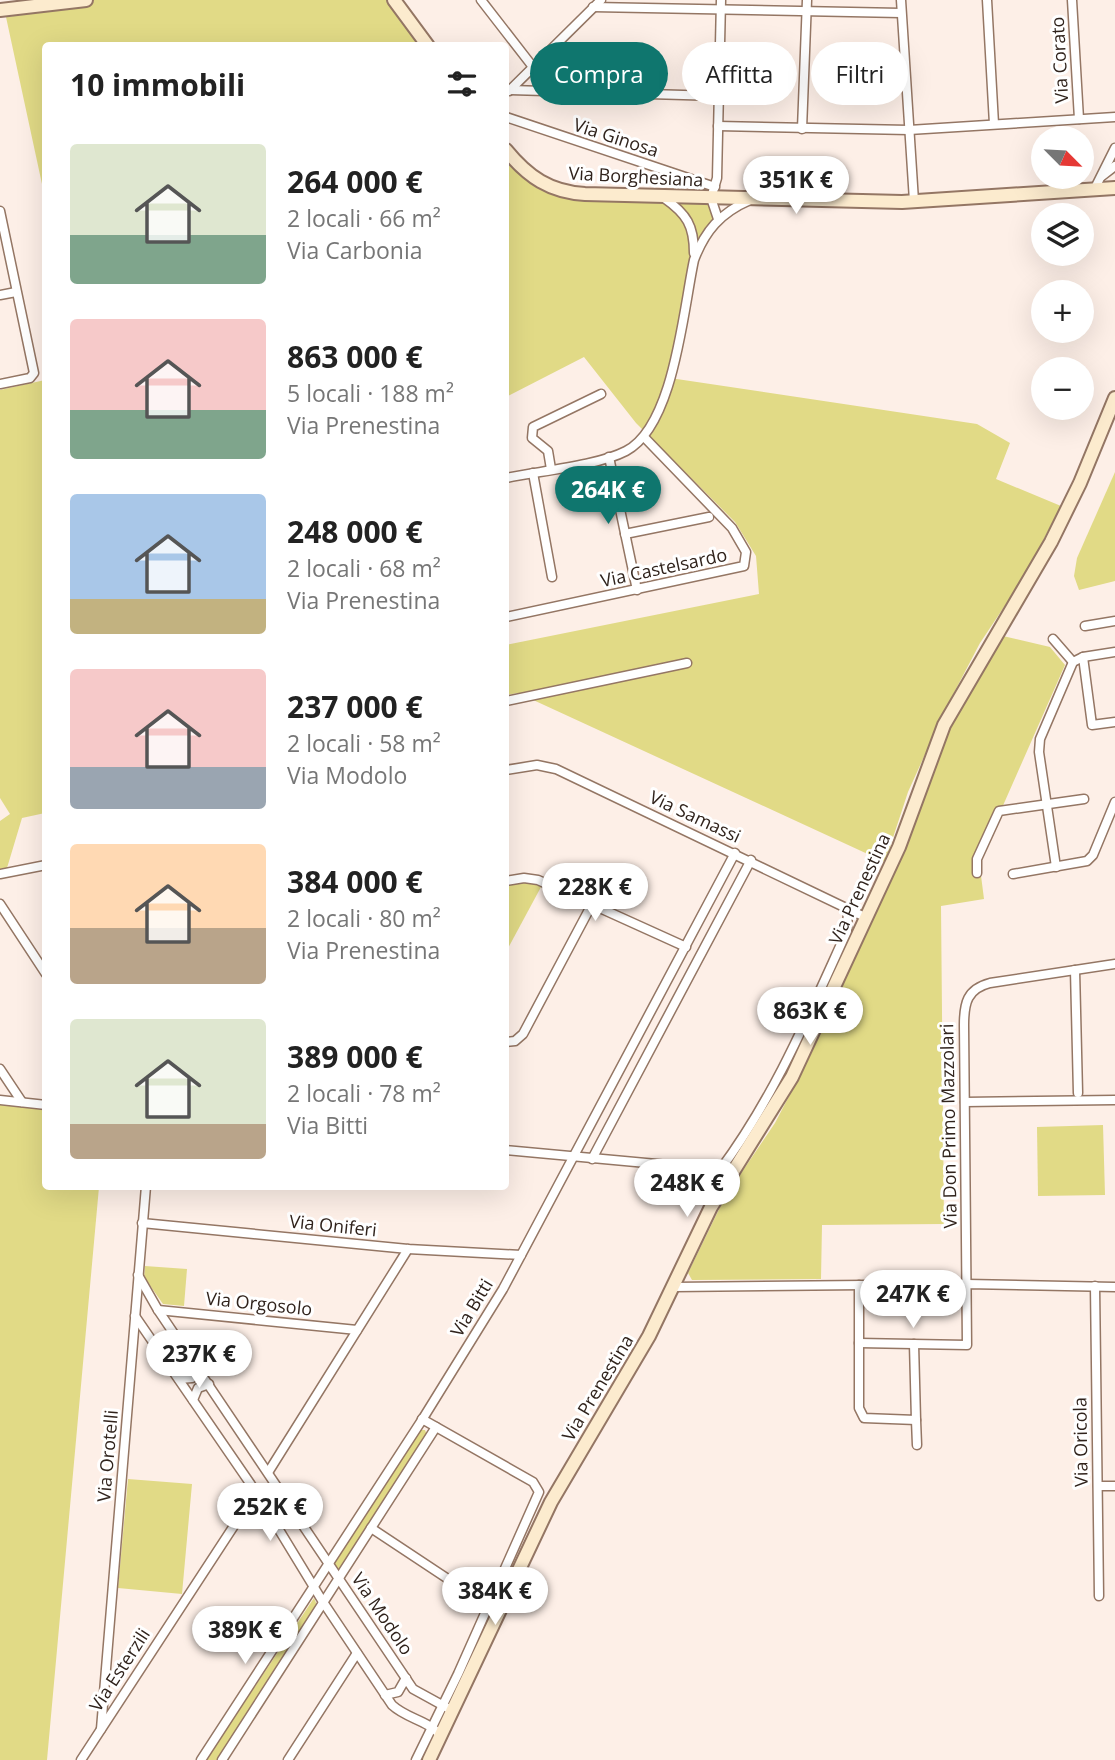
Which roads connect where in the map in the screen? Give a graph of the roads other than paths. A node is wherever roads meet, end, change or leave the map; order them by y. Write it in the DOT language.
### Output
graph roads {
  1 [pos="86,0"];
  2 [pos="394,0"];
  3 [pos="481,0"];
  4 [pos="601,0"];
  5 [pos="721,0"];
  6 [pos="807,0"];
  7 [pos="901,0"];
  8 [pos="987,0"];
  9 [pos="1072,0"];
  10 [pos="593,8"];
  11 [pos="0,10"];
  12 [pos="720,11"];
  13 [pos="806,13"];
  14 [pos="901,13"];
  15 [pos="425,42"];
  16 [pos="558,42"];
  17 [pos="719,42"];
  18 [pos="530,63"];
  19 [pos="530,70"];
  20 [pos="509,91"];
  21 [pos="509,92"];
  22 [pos="682,95"];
  23 [pos="718,105"];
  24 [pos="1115,117"];
  25 [pos="509,118"];
  26 [pos="1079,118"];
  27 [pos="994,124"];
  28 [pos="718,126"];
  29 [pos="802,129"];
  30 [pos="909,130"];
  31 [pos="1115,148"];
  32 [pos="509,153"];
  33 [pos="1115,166"];
  34 [pos="1097,183"];
  35 [pos="1115,188"];
  36 [pos="713,193"];
  37 [pos="663,197"];
  38 [pos="695,198"];
  39 [pos="753,199"];
  40 [pos="915,201"];
  41 [pos="0,211"];
  42 [pos="687,216"];
  43 [pos="718,219"];
  44 [pos="694,260"];
  45 [pos="16,292"];
  46 [pos="0,295"];
  47 [pos="0,384"];
  48 [pos="601,394"];
  49 [pos="1115,398"];
  50 [pos="644,437"];
  51 [pos="609,457"];
  52 [pos="551,469"];
  53 [pos="533,473"];
  54 [pos="509,477"];
  55 [pos="709,517"];
  56 [pos="625,534"];
  57 [pos="552,577"];
  58 [pos="636,590"];
  59 [pos="509,616"];
  60 [pos="1115,621"];
  61 [pos="1085,626"];
  62 [pos="1053,639"];
  63 [pos="1115,653"];
  64 [pos="1083,657"];
  65 [pos="1073,662"];
  66 [pos="687,663"];
  67 [pos="509,700"];
  68 [pos="1115,722"];
  69 [pos="509,770"];
  70 [pos="1084,799"];
  71 [pos="1115,802"];
  72 [pos="1046,804"];
  73 [pos="735,853"];
  74 [pos="751,860"];
  75 [pos="42,866"];
  76 [pos="1056,867"];
  77 [pos="976,873"];
  78 [pos="0,874"];
  79 [pos="1013,874"];
  80 [pos="509,881"];
  81 [pos="0,904"];
  82 [pos="591,906"];
  83 [pos="848,909"];
  84 [pos="867,918"];
  85 [pos="686,947"];
  86 [pos="1115,964"];
  87 [pos="42,968"];
  88 [pos="1075,970"];
  89 [pos="509,1042"];
  90 [pos="0,1069"];
  91 [pos="1078,1093"];
  92 [pos="0,1100"];
  93 [pos="1115,1100"];
  94 [pos="22,1102"];
  95 [pos="965,1102"];
  96 [pos="42,1104"];
  97 [pos="509,1150"];
  98 [pos="574,1157"];
  99 [pos="592,1159"];
  100 [pos="720,1170"];
  101 [pos="735,1171"];
  102 [pos="146,1190"];
  103 [pos="142,1223"];
  104 [pos="408,1249"];
  105 [pos="521,1255"];
  106 [pos="138,1275"];
  107 [pos="967,1284"];
  108 [pos="859,1285"];
  109 [pos="1095,1286"];
  110 [pos="674,1287"];
  111 [pos="1115,1287"];
  112 [pos="158,1310"];
  113 [pos="135,1316"];
  114 [pos="357,1330"];
  115 [pos="859,1343"];
  116 [pos="914,1344"];
  117 [pos="198,1367"];
  118 [pos="178,1379"];
  119 [pos="209,1384"];
  120 [pos="193,1400"];
  121 [pos="422,1419"];
  122 [pos="916,1420"];
  123 [pos="436,1427"];
  124 [pos="917,1445"];
  125 [pos="269,1471"];
  126 [pos="1098,1486"];
  127 [pos="1115,1486"];
  128 [pos="256,1492"];
  129 [pos="371,1528"];
  130 [pos="329,1563"];
  131 [pos="339,1577"];
  132 [pos="448,1579"];
  133 [pos="314,1587"];
  134 [pos="1099,1597"];
  135 [pos="323,1602"];
  136 [pos="357,1653"];
  137 [pos="463,1676"];
  138 [pos="406,1678"];
  139 [pos="385,1695"];
  140 [pos="448,1708"];
  141 [pos="100,1729"];
  142 [pos="437,1732"];
  143 [pos="81,1760"];
  144 [pos="201,1760"];
  145 [pos="222,1760"];
  146 [pos="288,1760"];
  147 [pos="416,1760"];
  148 [pos="429,1760"];
  1 -- 11 [label="main road"];
  2 -- 15 [label="main road"];
  3 -- 18 [label="street"];
  4 -- 10 [label="street"];
  5 -- 12 [label="street"];
  6 -- 13 [label="street"];
  7 -- 14 [label="street"];
  8 -- 27 [label="street"];
  9 -- 26 [label="street, Via Corato"];
  10 -- 12 [label="street"];
  10 -- 16 [label="street"];
  12 -- 13 [label="street"];
  12 -- 17 [label="street"];
  13 -- 14 [label="street"];
  13 -- 29 [label="street"];
  14 -- 30 [label="street"];
  19 -- 20 [label="street"];
  21 -- 22 [label="street"];
  23 -- 28 [label="street"];
  24 -- 26 [label="street"];
  25 -- 36 [label="street, Via Ginosa"];
  26 -- 27 [label="street"];
  27 -- 30 [label="street"];
  28 -- 29 [label="street"];
  28 -- 36 [label="street"];
  29 -- 30 [label="street"];
  30 -- 40 [label="street"];
  31 -- 34 [label="street"];
  32 -- 37 [label="main road, Via Borghesiana"];
  33 -- 34 [label="street"];
  34 -- 35 [label="main road, Via Borghesiana"];
  34 -- 40 [label="main road, Via Borghesiana"];
  36 -- 38 [label="main road, Via Borghesiana"];
  36 -- 39 [label="main road, Via Borghesiana"];
  36 -- 43 [label="street"];
  37 -- 38 [label="main road, Via Borghesiana"];
  37 -- 42 [label="street"];
  38 -- 42 [label="street"];
  39 -- 40 [label="main road, Via Borghesiana"];
  39 -- 43 [label="street"];
  41 -- 45 [label="street"];
  42 -- 44 [label="street"];
  43 -- 44 [label="street"];
  44 -- 50 [label="street"];
  45 -- 46 [label="street"];
  45 -- 47 [label="street"];
  48 -- 52 [label="street"];
  49 -- 84 [label="main road, Via Prenestina"];
  50 -- 51 [label="street"];
  50 -- 58 [label="street, Via Castelsardo"];
  51 -- 52 [label="street"];
  51 -- 56 [label="street"];
  52 -- 53 [label="street"];
  53 -- 54 [label="street"];
  53 -- 57 [label="street"];
  55 -- 56 [label="street"];
  56 -- 58 [label="street"];
  58 -- 59 [label="street, Via Castelsardo"];
  60 -- 61 [label="street"];
  62 -- 65 [label="street"];
  63 -- 64 [label="street"];
  64 -- 65 [label="street"];
  64 -- 68 [label="street"];
  65 -- 72 [label="street"];
  66 -- 67 [label="street"];
  69 -- 73 [label="street, Via Samassi"];
  70 -- 72 [label="street"];
  71 -- 76 [label="street"];
  72 -- 76 [label="street"];
  72 -- 77 [label="street"];
  73 -- 74 [label="street, Via Samassi"];
  73 -- 85 [label="street, Via Bitti"];
  74 -- 83 [label="street, Via Samassi"];
  74 -- 99 [label="street"];
  75 -- 78 [label="street"];
  76 -- 79 [label="street"];
  80 -- 82 [label="street"];
  81 -- 87 [label="street"];
  82 -- 85 [label="street"];
  82 -- 89 [label="street"];
  83 -- 84 [label="street, Via Samassi"];
  83 -- 100 [label="street"];
  84 -- 101 [label="main road, Via Prenestina"];
  85 -- 98 [label="street, Via Bitti"];
  86 -- 88 [label="street, Via Don Primo Mazzolari"];
  88 -- 91 [label="street"];
  88 -- 95 [label="street, Via Don Primo Mazzolari"];
  90 -- 94 [label="street"];
  92 -- 94 [label="street"];
  93 -- 95 [label="street"];
  94 -- 96 [label="street"];
  95 -- 107 [label="street, Via Don Primo Mazzolari"];
  97 -- 98 [label="street"];
  98 -- 99 [label="street"];
  98 -- 105 [label="street, Via Bitti"];
  99 -- 100 [label="street"];
  100 -- 101 [label="street"];
  101 -- 110 [label="main road, Via Prenestina"];
  102 -- 103 [label="street, Via Orotelli"];
  103 -- 104 [label="street, Via Oniferi"];
  103 -- 106 [label="street, Via Orotelli"];
  104 -- 105 [label="street, Via Oniferi"];
  104 -- 114 [label="street"];
  105 -- 121 [label="street, Via Bitti"];
  106 -- 112 [label="street, Via Modolo"];
  106 -- 113 [label="street, Via Orotelli"];
  107 -- 108 [label="street"];
  107 -- 109 [label="street"];
  107 -- 116 [label="street, Via Don Primo Mazzolari"];
  108 -- 110 [label="street"];
  108 -- 115 [label="street"];
  109 -- 111 [label="street"];
  109 -- 126 [label="street, Via Oricola"];
  110 -- 137 [label="main road, Via Prenestina"];
  112 -- 114 [label="street, Via Orgosolo"];
  112 -- 117 [label="street, Via Modolo"];
  113 -- 118 [label="street"];
  113 -- 141 [label="street, Via Orotelli"];
  114 -- 125 [label="street"];
  115 -- 116 [label="street"];
  115 -- 122 [label="street"];
  116 -- 122 [label="street"];
  117 -- 118 [label="street"];
  117 -- 119 [label="street, Via Modolo"];
  118 -- 120 [label="street"];
  119 -- 120 [label="street"];
  119 -- 125 [label="street, Via Modolo"];
  120 -- 128 [label="street"];
  121 -- 123 [label="street"];
  121 -- 130 [label="street, Via Bitti"];
  122 -- 124 [label="street"];
  123 -- 129 [label="street"];
  123 -- 137 [label="street"];
  125 -- 130 [label="street, Via Modolo"];
  126 -- 127 [label="street"];
  126 -- 134 [label="street, Via Oricola"];
  128 -- 133 [label="street"];
  128 -- 141 [label="street, Via Esterzili"];
  129 -- 131 [label="street"];
  129 -- 132 [label="street"];
  130 -- 131 [label="street, Via Modolo"];
  130 -- 133 [label="street, Via Bitti"];
  131 -- 135 [label="street"];
  131 -- 138 [label="street, Via Modolo"];
  133 -- 135 [label="street"];
  133 -- 144 [label="street, Via Bitti"];
  135 -- 136 [label="street"];
  135 -- 145 [label="street"];
  136 -- 139 [label="street"];
  136 -- 146 [label="street"];
  137 -- 140 [label="main road, Via Prenestina"];
  138 -- 139 [label="street"];
  138 -- 140 [label="street, Via Modolo"];
  139 -- 142 [label="street"];
  140 -- 142 [label="main road, Via Prenestina"];
  141 -- 143 [label="street, Via Esterzili"];
  142 -- 147 [label="street"];
  142 -- 148 [label="main road, Via Prenestina"];
}
